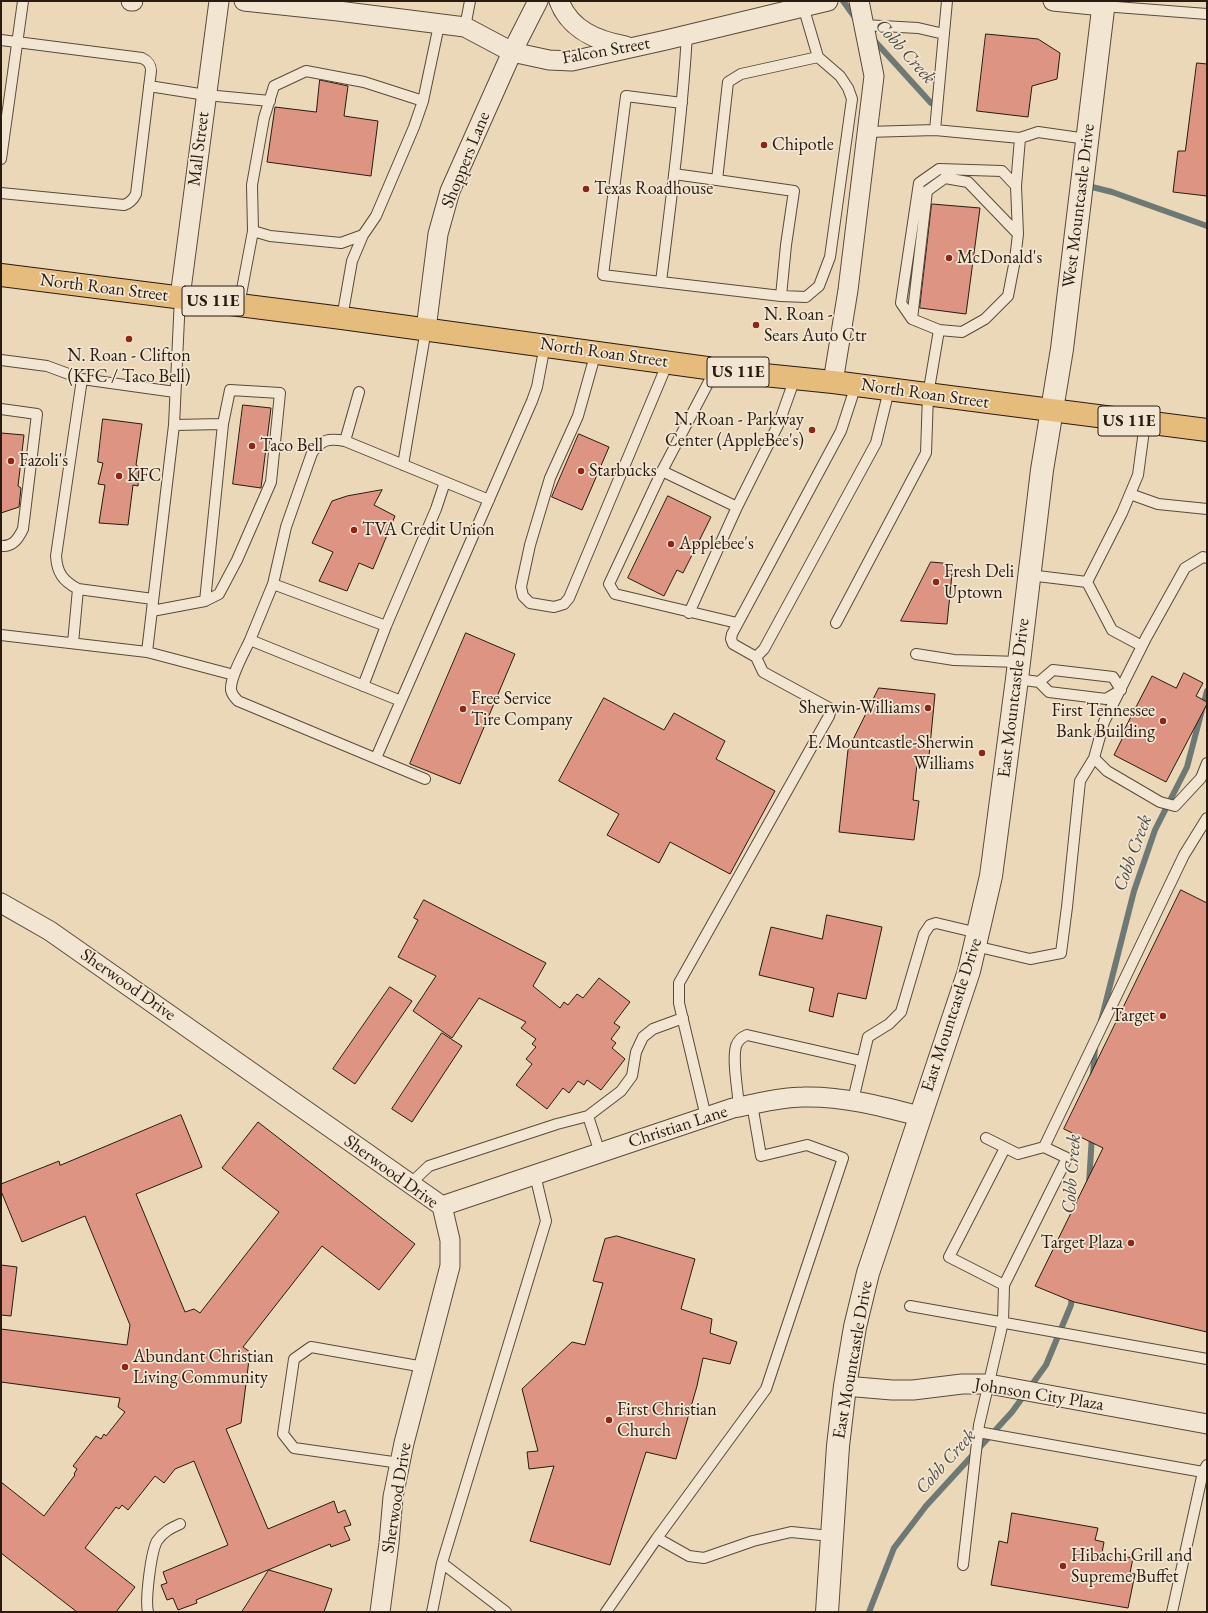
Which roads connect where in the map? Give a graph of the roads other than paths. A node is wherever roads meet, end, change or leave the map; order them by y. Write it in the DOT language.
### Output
graph roads {
  1 [pos="23,1"];
  2 [pos="219,1"];
  3 [pos="244,1"];
  4 [pos="470,1"];
  5 [pos="538,1"];
  6 [pos="559,1"];
  7 [pos="828,1"];
  8 [pos="859,1"];
  9 [pos="947,1"];
  10 [pos="1053,1"];
  11 [pos="1104,4"];
  12 [pos="803,6"];
  13 [pos="1207,14"];
  14 [pos="439,25"];
  15 [pos="864,25"];
  16 [pos="465,27"];
  17 [pos="944,34"];
  18 [pos="687,35"];
  19 [pos="1,40"];
  20 [pos="17,42"];
  21 [pos="633,47"];
  22 [pos="512,52"];
  23 [pos="818,57"];
  24 [pos="149,86"];
  25 [pos="206,95"];
  26 [pos="270,101"];
  27 [pos="423,101"];
  28 [pos="682,103"];
  29 [pos="935,130"];
  30 [pos="867,132"];
  31 [pos="1020,138"];
  32 [pos="1086,139"];
  33 [pos="1,159"];
  34 [pos="674,174"];
  35 [pos="717,180"];
  36 [pos="1016,186"];
  37 [pos="1,193"];
  38 [pos="253,231"];
  39 [pos="1018,234"];
  40 [pos="363,236"];
  41 [pos="1,275"];
  42 [pos="661,282"];
  43 [pos="781,296"];
  44 [pos="180,297"];
  45 [pos="239,305"];
  46 [pos="342,318"];
  47 [pos="912,319"];
  48 [pos="426,329"];
  49 [pos="939,330"];
  50 [pos="545,345"];
  51 [pos="596,352"];
  52 [pos="1,360"];
  53 [pos="668,362"];
  54 [pos="715,370"];
  55 [pos="795,378"];
  56 [pos="82,379"];
  57 [pos="834,382"];
  58 [pos="856,385"];
  59 [pos="889,390"];
  60 [pos="176,392"];
  61 [pos="359,392"];
  62 [pos="928,395"];
  63 [pos="1,409"];
  64 [pos="1051,411"];
  65 [pos="1145,423"];
  66 [pos="223,424"];
  67 [pos="174,425"];
  68 [pos="1207,430"];
  69 [pos="345,441"];
  70 [pos="403,465"];
  71 [pos="662,471"];
  72 [pos="445,482"];
  73 [pos="1130,494"];
  74 [pos="489,500"];
  75 [pos="737,507"];
  76 [pos="1207,509"];
  77 [pos="1,546"];
  78 [pos="1207,558"];
  79 [pos="1029,575"];
  80 [pos="1087,582"];
  81 [pos="273,584"];
  82 [pos="78,589"];
  83 [pos="153,599"];
  84 [pos="205,601"];
  85 [pos="152,611"];
  86 [pos="689,613"];
  87 [pos="737,623"];
  88 [pos="836,623"];
  89 [pos="386,626"];
  90 [pos="1,635"];
  91 [pos="250,640"];
  92 [pos="73,643"];
  93 [pos="1142,646"];
  94 [pos="146,652"];
  95 [pos="916,654"];
  96 [pos="756,656"];
  97 [pos="1018,670"];
  98 [pos="234,675"];
  99 [pos="1039,682"];
  100 [pos="363,686"];
  101 [pos="1121,690"];
  102 [pos="401,701"];
  103 [pos="376,758"];
  104 [pos="1094,758"];
  105 [pos="1207,763"];
  106 [pos="425,779"];
  107 [pos="1207,818"];
  108 [pos="1,903"];
  109 [pos="977,940"];
  110 [pos="683,1018"];
  111 [pos="861,1061"];
  112 [pos="853,1100"];
  113 [pos="746,1106"];
  114 [pos="588,1116"];
  115 [pos="919,1116"];
  116 [pos="706,1118"];
  117 [pos="986,1138"];
  118 [pos="1044,1147"];
  119 [pos="1005,1148"];
  120 [pos="600,1153"];
  121 [pos="535,1175"];
  122 [pos="410,1184"];
  123 [pos="442,1206"];
  124 [pos="1004,1286"];
  125 [pos="910,1306"];
  126 [pos="1003,1322"];
  127 [pos="1207,1359"];
  128 [pos="424,1367"];
  129 [pos="989,1384"];
  130 [pos="845,1386"];
  131 [pos="1207,1424"];
  132 [pos="978,1432"];
  133 [pos="400,1463"];
  134 [pos="1205,1469"];
  135 [pos="180,1524"];
  136 [pos="831,1536"];
  137 [pos="657,1538"];
  138 [pos="442,1563"];
  139 [pos="963,1565"];
  140 [pos="148,1612"];
  141 [pos="380,1612"];
  142 [pos="432,1612"];
  143 [pos="506,1612"];
  144 [pos="606,1612"];
  145 [pos="827,1612"];
  146 [pos="1172,1612"];
  1 -- 20 [label="lane"];
  2 -- 25 [label="street, Mall Street"];
  3 -- 14 [label="street, Falcon Street"];
  4 -- 16 [label="lane"];
  5 -- 22 [label="street, Shoppers Lane"];
  6 -- 21 [label="street"];
  7 -- 12 [label="street, Falcon Street"];
  8 -- 15 [label="street"];
  9 -- 17 [label="lane"];
  10 -- 11 [label="street"];
  11 -- 13 [label="lane"];
  11 -- 32 [label="street, West Mountcastle Drive"];
  12 -- 18 [label="street, Falcon Street"];
  12 -- 23 [label="lane"];
  14 -- 16 [label="street, Falcon Street"];
  14 -- 27 [label="lane"];
  15 -- 17 [label="lane"];
  15 -- 30 [label="street"];
  16 -- 22 [label="street, Falcon Street"];
  17 -- 29 [label="lane"];
  18 -- 21 [label="street, Falcon Street"];
  18 -- 28 [label="lane"];
  19 -- 20 [label="lane"];
  20 -- 24 [label="lane"];
  20 -- 33 [label="lane"];
  21 -- 22 [label="street, Falcon Street"];
  22 -- 48 [label="street, Shoppers Lane"];
  23 -- 35 [label="lane"];
  23 -- 43 [label="lane"];
  24 -- 25 [label="lane"];
  24 -- 37 [label="lane"];
  25 -- 26 [label="lane"];
  25 -- 44 [label="street, Mall Street"];
  26 -- 27 [label="lane"];
  26 -- 38 [label="lane"];
  27 -- 40 [label="lane"];
  28 -- 34 [label="lane"];
  28 -- 42 [label="lane"];
  29 -- 30 [label="lane"];
  29 -- 31 [label="lane"];
  30 -- 57 [label="street"];
  31 -- 32 [label="lane"];
  31 -- 36 [label="lane"];
  32 -- 64 [label="street, West Mountcastle Drive"];
  34 -- 35 [label="lane"];
  34 -- 42 [label="lane"];
  35 -- 43 [label="lane"];
  36 -- 39 [label="lane"];
  36 -- 47 [label="lane"];
  38 -- 40 [label="lane"];
  38 -- 45 [label="lane"];
  39 -- 47 [label="lane"];
  39 -- 49 [label="lane"];
  40 -- 46 [label="lane"];
  41 -- 44 [label="main road, North Roan Street / US 11E"];
  42 -- 43 [label="lane"];
  44 -- 45 [label="main road, North Roan Street / US 11E"];
  44 -- 60 [label="lane"];
  45 -- 46 [label="main road, North Roan Street / US 11E"];
  46 -- 48 [label="main road, North Roan Street / US 11E"];
  47 -- 49 [label="lane"];
  48 -- 50 [label="main road, North Roan Street / US 11E"];
  48 -- 70 [label="lane"];
  49 -- 62 [label="lane"];
  50 -- 51 [label="main road, North Roan Street / US 11E"];
  50 -- 74 [label="lane"];
  51 -- 53 [label="main road, North Roan Street / US 11E"];
  51 -- 53 [label="lane"];
  52 -- 56 [label="lane"];
  53 -- 54 [label="main road, North Roan Street / US 11E"];
  54 -- 55 [label="main road, North Roan Street / US 11E"];
  54 -- 71 [label="lane"];
  55 -- 57 [label="main road, North Roan Street / US 11E"];
  55 -- 75 [label="lane"];
  56 -- 60 [label="lane"];
  56 -- 82 [label="lane"];
  57 -- 58 [label="main road, North Roan Street / US 11E"];
  58 -- 59 [label="main road, North Roan Street / US 11E"];
  58 -- 87 [label="lane"];
  59 -- 62 [label="main road, North Roan Street / US 11E"];
  59 -- 96 [label="lane"];
  60 -- 67 [label="lane"];
  61 -- 69 [label="lane"];
  62 -- 64 [label="main road, North Roan Street / US 11E"];
  62 -- 88 [label="lane"];
  63 -- 77 [label="lane"];
  64 -- 65 [label="main road, North Roan Street / US 11E"];
  64 -- 79 [label="street, East Mountcastle Drive"];
  65 -- 68 [label="main road, North Roan Street / US 11E"];
  65 -- 73 [label="lane"];
  66 -- 67 [label="lane"];
  66 -- 84 [label="lane"];
  66 -- 84 [label="lane"];
  67 -- 83 [label="lane"];
  69 -- 70 [label="lane"];
  69 -- 81 [label="lane"];
  70 -- 72 [label="lane"];
  71 -- 75 [label="lane"];
  71 -- 86 [label="lane"];
  72 -- 74 [label="lane"];
  72 -- 89 [label="lane"];
  73 -- 76 [label="lane"];
  73 -- 80 [label="lane"];
  74 -- 102 [label="lane"];
  75 -- 86 [label="lane"];
  78 -- 93 [label="lane"];
  79 -- 80 [label="lane"];
  79 -- 97 [label="street, East Mountcastle Drive"];
  80 -- 93 [label="lane"];
  81 -- 89 [label="lane"];
  81 -- 91 [label="lane"];
  82 -- 83 [label="lane"];
  82 -- 92 [label="lane"];
  83 -- 85 [label="lane"];
  84 -- 85 [label="lane"];
  85 -- 94 [label="lane"];
  86 -- 87 [label="lane"];
  87 -- 96 [label="lane"];
  89 -- 100 [label="lane"];
  90 -- 92 [label="lane"];
  91 -- 98 [label="lane"];
  91 -- 100 [label="lane"];
  92 -- 94 [label="lane"];
  93 -- 101 [label="lane"];
  94 -- 98 [label="lane"];
  95 -- 97 [label="lane"];
  96 -- 110 [label="lane"];
  97 -- 99 [label="lane"];
  97 -- 109 [label="street, East Mountcastle Drive"];
  98 -- 103 [label="lane"];
  99 -- 101 [label="lane"];
  99 -- 101 [label="lane"];
  100 -- 102 [label="lane"];
  101 -- 104 [label="lane"];
  102 -- 103 [label="lane"];
  103 -- 106 [label="lane"];
  104 -- 105 [label="lane"];
  104 -- 109 [label="lane"];
  107 -- 118 [label="lane"];
  108 -- 122 [label="street, Sherwood Drive"];
  109 -- 111 [label="lane"];
  109 -- 115 [label="street, East Mountcastle Drive"];
  110 -- 114 [label="lane"];
  110 -- 116 [label="lane"];
  111 -- 112 [label="lane"];
  111 -- 113 [label="lane"];
  112 -- 113 [label="street, Christian Lane"];
  112 -- 115 [label="street, Christian Lane"];
  113 -- 116 [label="street, Christian Lane"];
  113 -- 137 [label="lane"];
  114 -- 120 [label="lane"];
  114 -- 122 [label="lane"];
  115 -- 130 [label="street, East Mountcastle Drive"];
  116 -- 120 [label="street, Christian Lane"];
  117 -- 119 [label="lane"];
  118 -- 119 [label="lane"];
  118 -- 124 [label="lane"];
  119 -- 124 [label="lane"];
  120 -- 121 [label="street, Christian Lane"];
  121 -- 123 [label="street, Christian Lane"];
  121 -- 138 [label="lane"];
  122 -- 123 [label="street, Sherwood Drive"];
  123 -- 128 [label="street, Sherwood Drive"];
  124 -- 126 [label="lane"];
  125 -- 126 [label="lane"];
  126 -- 127 [label="lane"];
  126 -- 129 [label="lane"];
  128 -- 133 [label="street, Sherwood Drive"];
  128 -- 133 [label="lane"];
  129 -- 130 [label="street, Johnson City Plaza"];
  129 -- 131 [label="street, Johnson City Plaza"];
  129 -- 132 [label="lane"];
  130 -- 136 [label="street, East Mountcastle Drive"];
  132 -- 134 [label="lane"];
  132 -- 139 [label="lane"];
  133 -- 141 [label="street, Sherwood Drive"];
  134 -- 146 [label="lane"];
  135 -- 140 [label="lane"];
  136 -- 137 [label="lane"];
  136 -- 145 [label="street, East Mountcastle Drive"];
  137 -- 144 [label="lane"];
  138 -- 142 [label="lane"];
  138 -- 143 [label="lane"];
}
